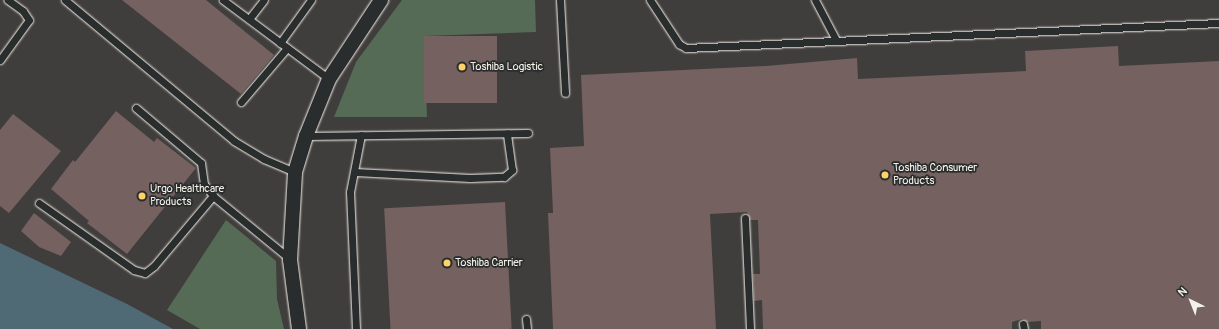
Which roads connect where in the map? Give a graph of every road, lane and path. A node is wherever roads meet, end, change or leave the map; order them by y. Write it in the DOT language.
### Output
graph roads {
  1 [pos="8,0"];
  2 [pos="65,0"];
  3 [pos="223,0"];
  4 [pos="264,0"];
  5 [pos="311,0"];
  6 [pos="381,0"];
  7 [pos="560,0"];
  8 [pos="650,0"];
  9 [pos="814,0"];
  10 [pos="249,19"];
  11 [pos="1219,22"];
  12 [pos="836,40"];
  13 [pos="280,43"];
  14 [pos="287,48"];
  15 [pos="0,60"];
  16 [pos="329,79"];
  17 [pos="565,93"];
  18 [pos="241,102"];
  19 [pos="136,108"];
  20 [pos="528,133"];
  21 [pos="507,134"];
  22 [pos="361,135"];
  23 [pos="306,136"];
  24 [pos="295,172"];
  25 [pos="355,172"];
  26 [pos="213,196"];
  27 [pos="39,202"];
  28 [pos="745,218"];
  29 [pos="290,260"];
  30 [pos="526,319"];
  31 [pos="299,329"];
  32 [pos="356,329"];
  33 [pos="527,329"];
  34 [pos="750,329"];
  1 -- 15 [label="lane"];
  2 -- 24 [label="lane"];
  3 -- 10 [label="lane"];
  4 -- 10 [label="lane"];
  5 -- 13 [label="lane"];
  6 -- 16 [label="street"];
  7 -- 17 [label="lane"];
  8 -- 12 [label="lane"];
  9 -- 12 [label="lane"];
  10 -- 13 [label="lane"];
  11 -- 12 [label="lane"];
  13 -- 14 [label="lane"];
  14 -- 16 [label="lane"];
  14 -- 18 [label="lane"];
  16 -- 23 [label="street"];
  19 -- 26 [label="lane"];
  20 -- 21 [label="lane"];
  21 -- 22 [label="lane"];
  21 -- 25 [label="lane"];
  22 -- 23 [label="lane"];
  22 -- 25 [label="lane"];
  23 -- 24 [label="street"];
  24 -- 29 [label="street"];
  25 -- 32 [label="lane"];
  26 -- 27 [label="lane"];
  26 -- 29 [label="lane"];
  28 -- 34 [label="lane"];
  29 -- 31 [label="street"];
  30 -- 33 [label="lane"];
}
